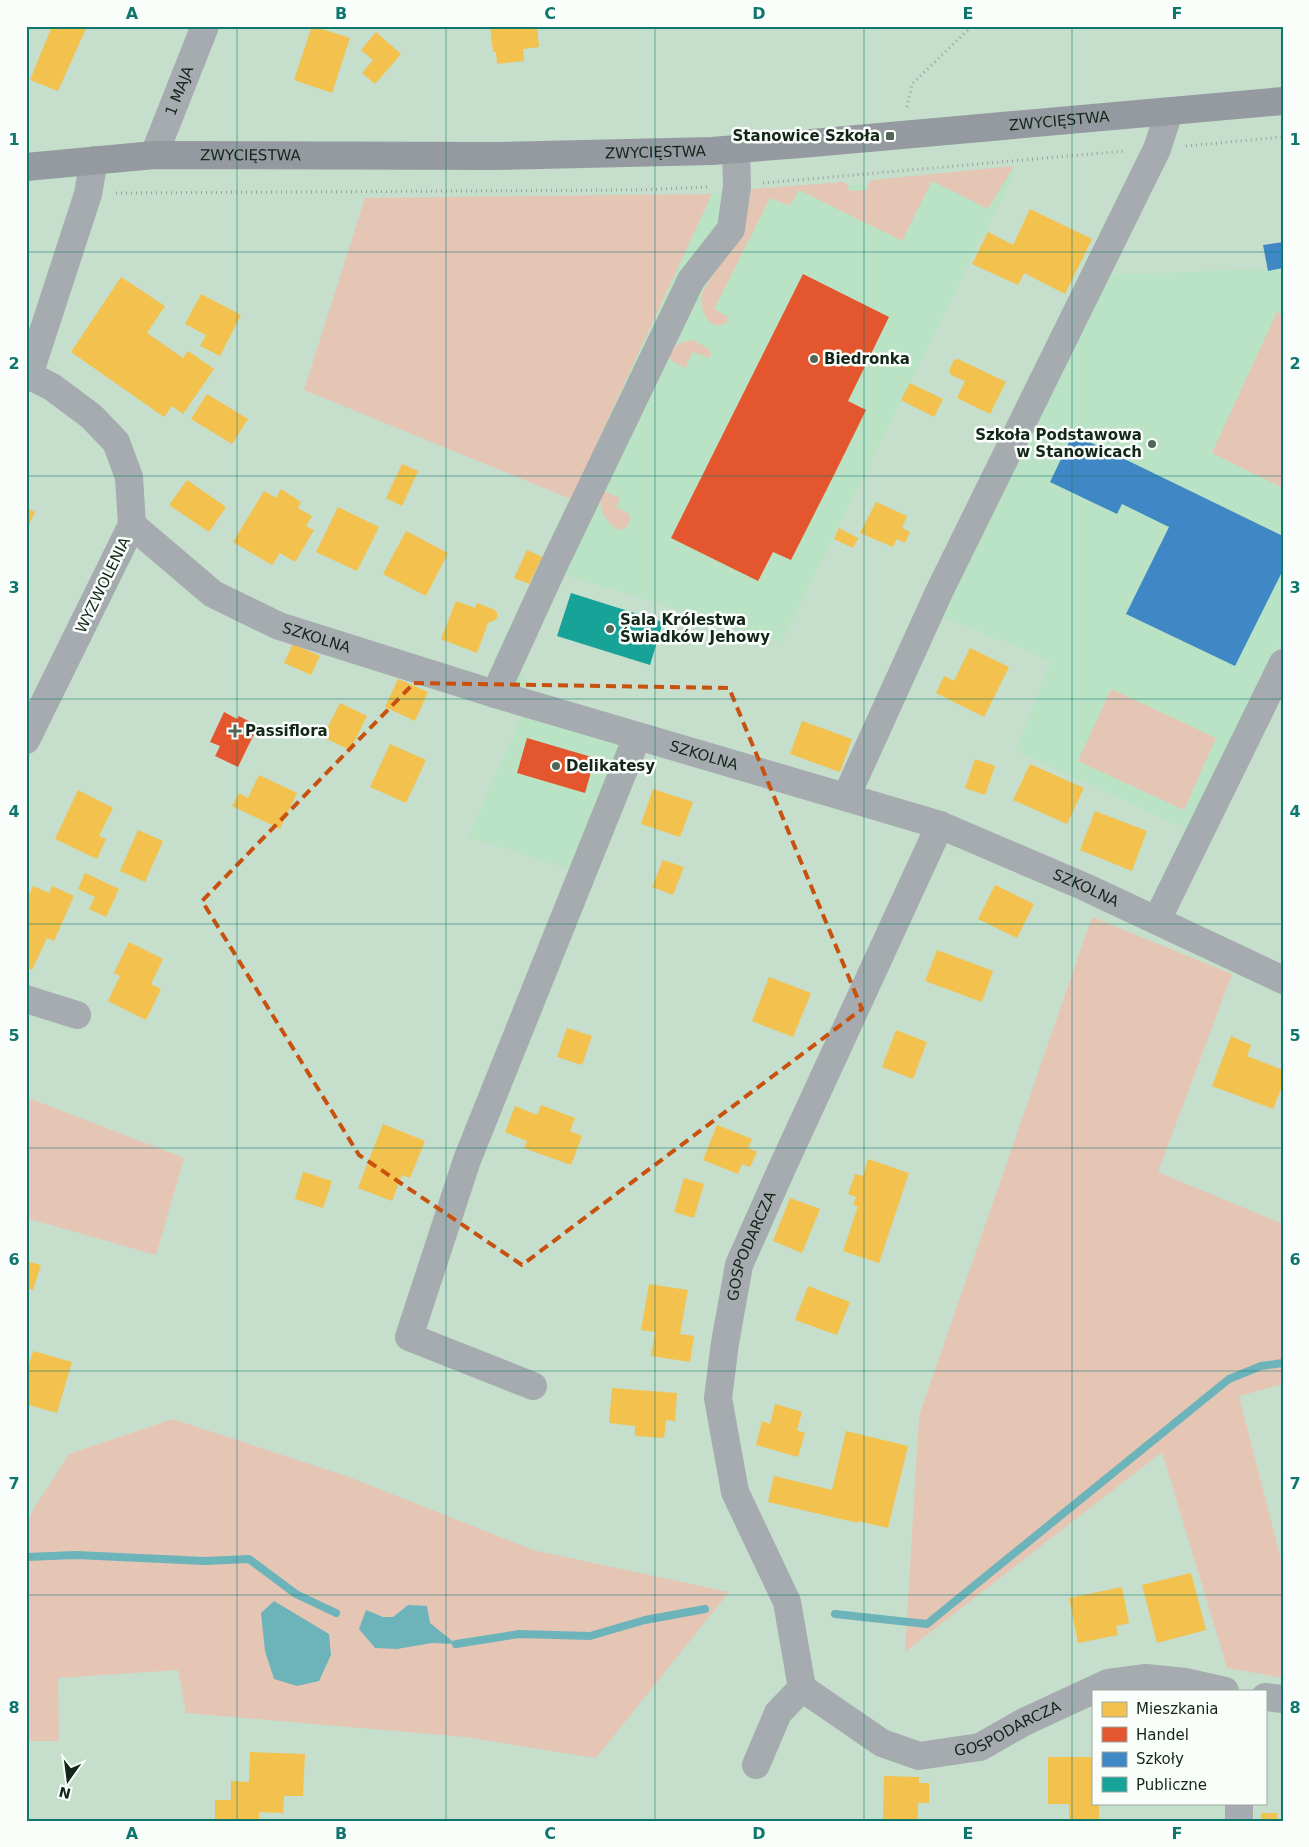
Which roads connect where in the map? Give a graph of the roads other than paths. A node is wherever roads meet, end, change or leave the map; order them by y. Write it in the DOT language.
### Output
graph roads {
  1 [pos="205,26"];
  2 [pos="1283,101"];
  3 [pos="1170,112"];
  4 [pos="736,149"];
  5 [pos="154,155"];
  6 [pos="94,160"];
  7 [pos="26,167"];
  8 [pos="28,374"];
  9 [pos="132,526"];
  10 [pos="1283,663"];
  11 [pos="495,694"];
  12 [pos="35,702"];
  13 [pos="637,737"];
  14 [pos="26,740"];
  15 [pos="846,797"];
  16 [pos="940,825"];
  17 [pos="1157,920"];
  18 [pos="1283,980"];
  19 [pos="26,999"];
  20 [pos="77,1015"];
  21 [pos="533,1386"];
  22 [pos="802,1688"];
  23 [pos="1092,1690"];
  24 [pos="1093,1690"];
  25 [pos="1220,1690"];
  26 [pos="1266,1697"];
  27 [pos="1283,1699"];
  28 [pos="756,1765"];
  29 [pos="1239,1804"];
  30 [pos="1239,1821"];
  1 -- 5 [label="street, 1 MAJA"];
  2 -- 3 [label="main road, ZWYCIĘSTWA"];
  3 -- 4 [label="main road, ZWYCIĘSTWA"];
  3 -- 15 [label="street"];
  4 -- 5 [label="main road, ZWYCIĘSTWA"];
  4 -- 11 [label="street"];
  5 -- 6 [label="main road, ZWYCIĘSTWA"];
  6 -- 7 [label="main road, ZWYCIĘSTWA"];
  6 -- 8 [label="street"];
  8 -- 9 [label="street, WYZWOLENIA"];
  9 -- 11 [label="street, SZKOLNA"];
  9 -- 12 [label="street, WYZWOLENIA"];
  10 -- 17 [label="street"];
  11 -- 13 [label="street, SZKOLNA"];
  12 -- 14 [label="street, WYZWOLENIA"];
  13 -- 15 [label="street, SZKOLNA"];
  13 -- 21 [label="street"];
  15 -- 16 [label="street, SZKOLNA"];
  16 -- 17 [label="street, SZKOLNA"];
  16 -- 22 [label="street, GOSPODARCZA"];
  17 -- 18 [label="street, SZKOLNA"];
  19 -- 20 [label="street"];
  22 -- 23 [label="street, GOSPODARCZA"];
  22 -- 28 [label="street"];
  24 -- 25 [label="street, GOSPODARCZA"];
  26 -- 27 [label="street"];
  29 -- 30 [label="street"];
}
